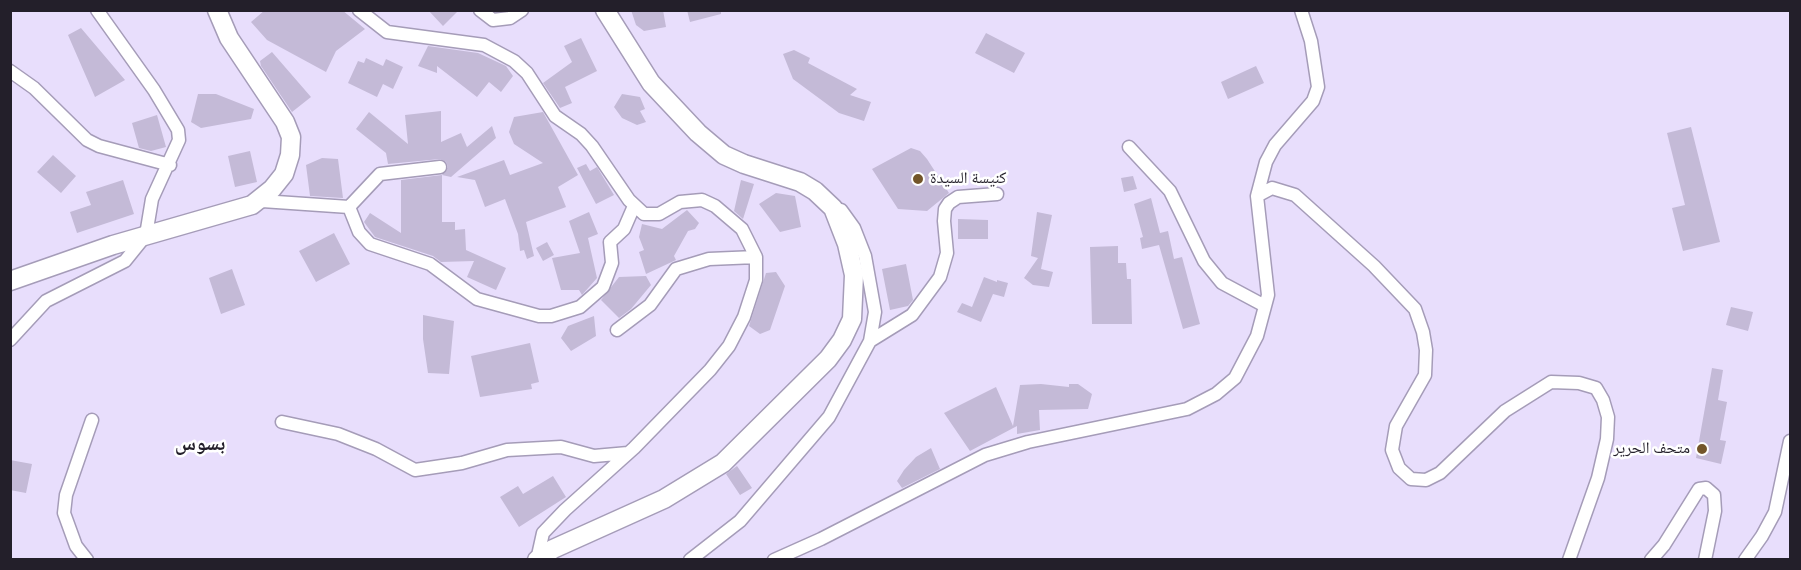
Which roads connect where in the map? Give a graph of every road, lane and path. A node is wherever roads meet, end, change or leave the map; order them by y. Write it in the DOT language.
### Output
graph roads {
  1 [pos="97,10"];
  2 [pos="217,10"];
  3 [pos="359,10"];
  4 [pos="480,10"];
  5 [pos="522,10"];
  6 [pos="605,10"];
  7 [pos="1301,10"];
  8 [pos="10,71"];
  9 [pos="1129,147"];
  10 [pos="170,165"];
  11 [pos="440,167"];
  12 [pos="998,194"];
  13 [pos="1257,196"];
  14 [pos="252,205"];
  15 [pos="634,206"];
  16 [pos="349,207"];
  17 [pos="833,208"];
  18 [pos="146,235"];
  19 [pos="756,257"];
  20 [pos="10,281"];
  21 [pos="1265,306"];
  22 [pos="617,330"];
  23 [pos="10,340"];
  24 [pos="870,341"];
  25 [pos="92,420"];
  26 [pos="282,422"];
  27 [pos="1791,441"];
  28 [pos="628,453"];
  29 [pos="87,560"];
  30 [pos="537,560"];
  31 [pos="690,560"];
  32 [pos="774,560"];
  33 [pos="1569,560"];
  34 [pos="1651,560"];
  35 [pos="1705,560"];
  36 [pos="1745,560"];
  1 -- 10 [label="street"];
  2 -- 14 [label="main road"];
  3 -- 15 [label="street"];
  4 -- 5 [label="street"];
  6 -- 17 [label="main road"];
  7 -- 13 [label="street"];
  8 -- 10 [label="street"];
  9 -- 21 [label="street"];
  10 -- 18 [label="street"];
  11 -- 16 [label="street"];
  12 -- 24 [label="street"];
  13 -- 21 [label="street"];
  13 -- 33 [label="street"];
  14 -- 16 [label="street"];
  14 -- 18 [label="main road"];
  15 -- 16 [label="street"];
  15 -- 19 [label="street"];
  17 -- 24 [label="street"];
  17 -- 30 [label="main road"];
  18 -- 20 [label="main road"];
  18 -- 23 [label="street"];
  19 -- 22 [label="street"];
  19 -- 28 [label="street"];
  21 -- 32 [label="street"];
  24 -- 31 [label="street"];
  25 -- 29 [label="street"];
  26 -- 28 [label="street"];
  27 -- 36 [label="street"];
  28 -- 30 [label="street"];
  34 -- 35 [label="street"];
}
